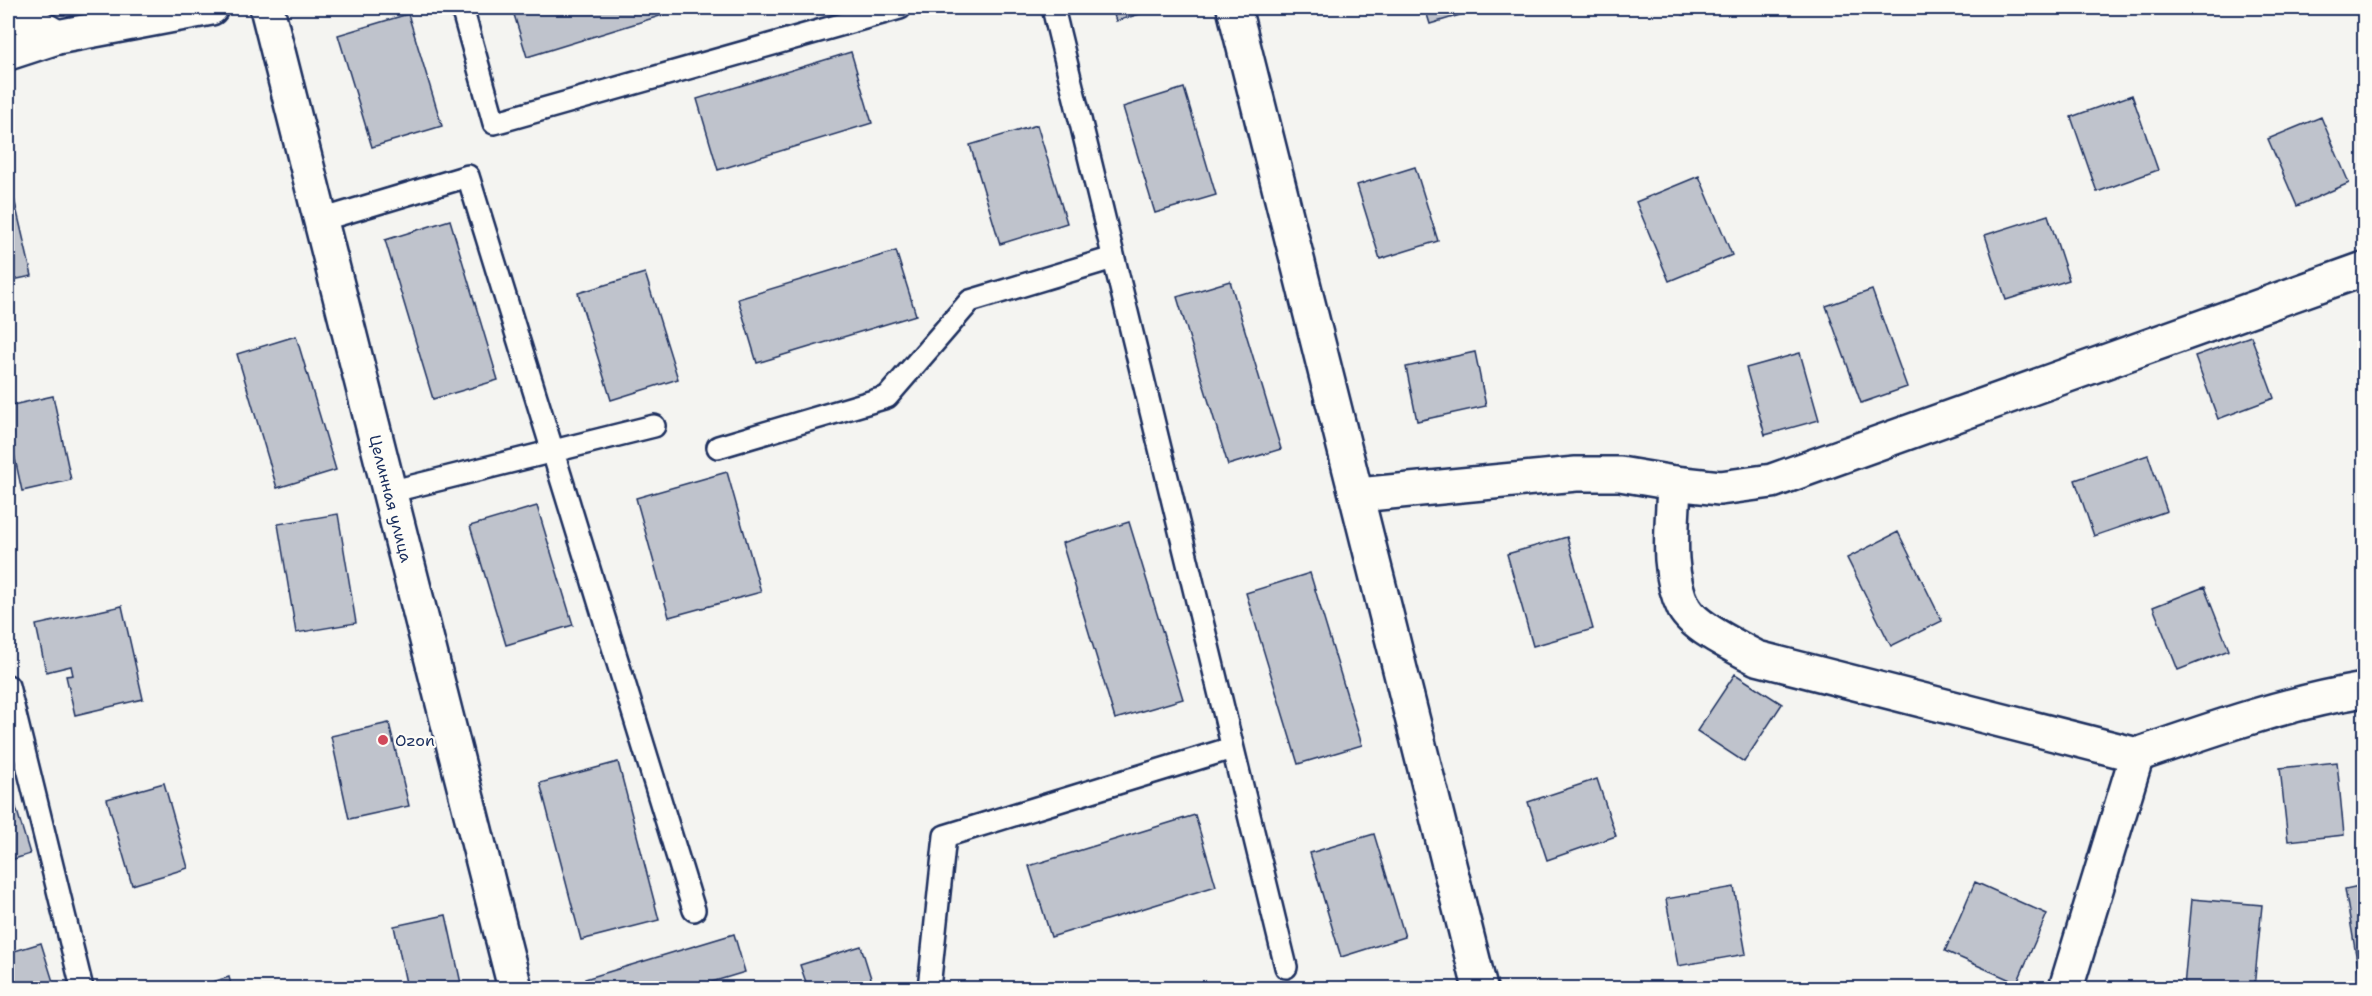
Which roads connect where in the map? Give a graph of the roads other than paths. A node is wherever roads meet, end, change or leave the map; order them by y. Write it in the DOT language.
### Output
graph roads {
  1 [pos="8,8"];
  2 [pos="211,8"];
  3 [pos="267,8"];
  4 [pos="462,8"];
  5 [pos="900,8"];
  6 [pos="1053,8"];
  7 [pos="1234,8"];
  8 [pos="57,37"];
  9 [pos="8,53"];
  10 [pos="321,220"];
  11 [pos="1113,258"];
  12 [pos="2364,269"];
  13 [pos="654,426"];
  14 [pos="718,447"];
  15 [pos="553,452"];
  16 [pos="1674,483"];
  17 [pos="389,492"];
  18 [pos="1358,495"];
  19 [pos="8,686"];
  20 [pos="2364,690"];
  21 [pos="1232,748"];
  22 [pos="2137,754"];
  23 [pos="694,910"];
  24 [pos="1286,967"];
  25 [pos="82,988"];
  26 [pos="514,988"];
  27 [pos="928,988"];
  28 [pos="1480,988"];
  29 [pos="2066,988"];
  1 -- 8 [label="street"];
  2 -- 8 [label="street"];
  3 -- 10 [label="street, Целинная улица"];
  4 -- 5 [label="lane"];
  6 -- 11 [label="lane"];
  7 -- 18 [label="street"];
  8 -- 9 [label="street"];
  10 -- 15 [label="lane"];
  10 -- 17 [label="street, Целинная улица"];
  11 -- 14 [label="lane"];
  11 -- 21 [label="lane"];
  12 -- 16 [label="street"];
  13 -- 15 [label="lane"];
  15 -- 17 [label="lane"];
  15 -- 23 [label="lane"];
  16 -- 18 [label="street"];
  16 -- 22 [label="street"];
  17 -- 26 [label="street, Целинная улица"];
  18 -- 28 [label="street"];
  19 -- 25 [label="lane"];
  20 -- 22 [label="street"];
  21 -- 24 [label="lane"];
  21 -- 27 [label="lane"];
  22 -- 29 [label="street"];
}
